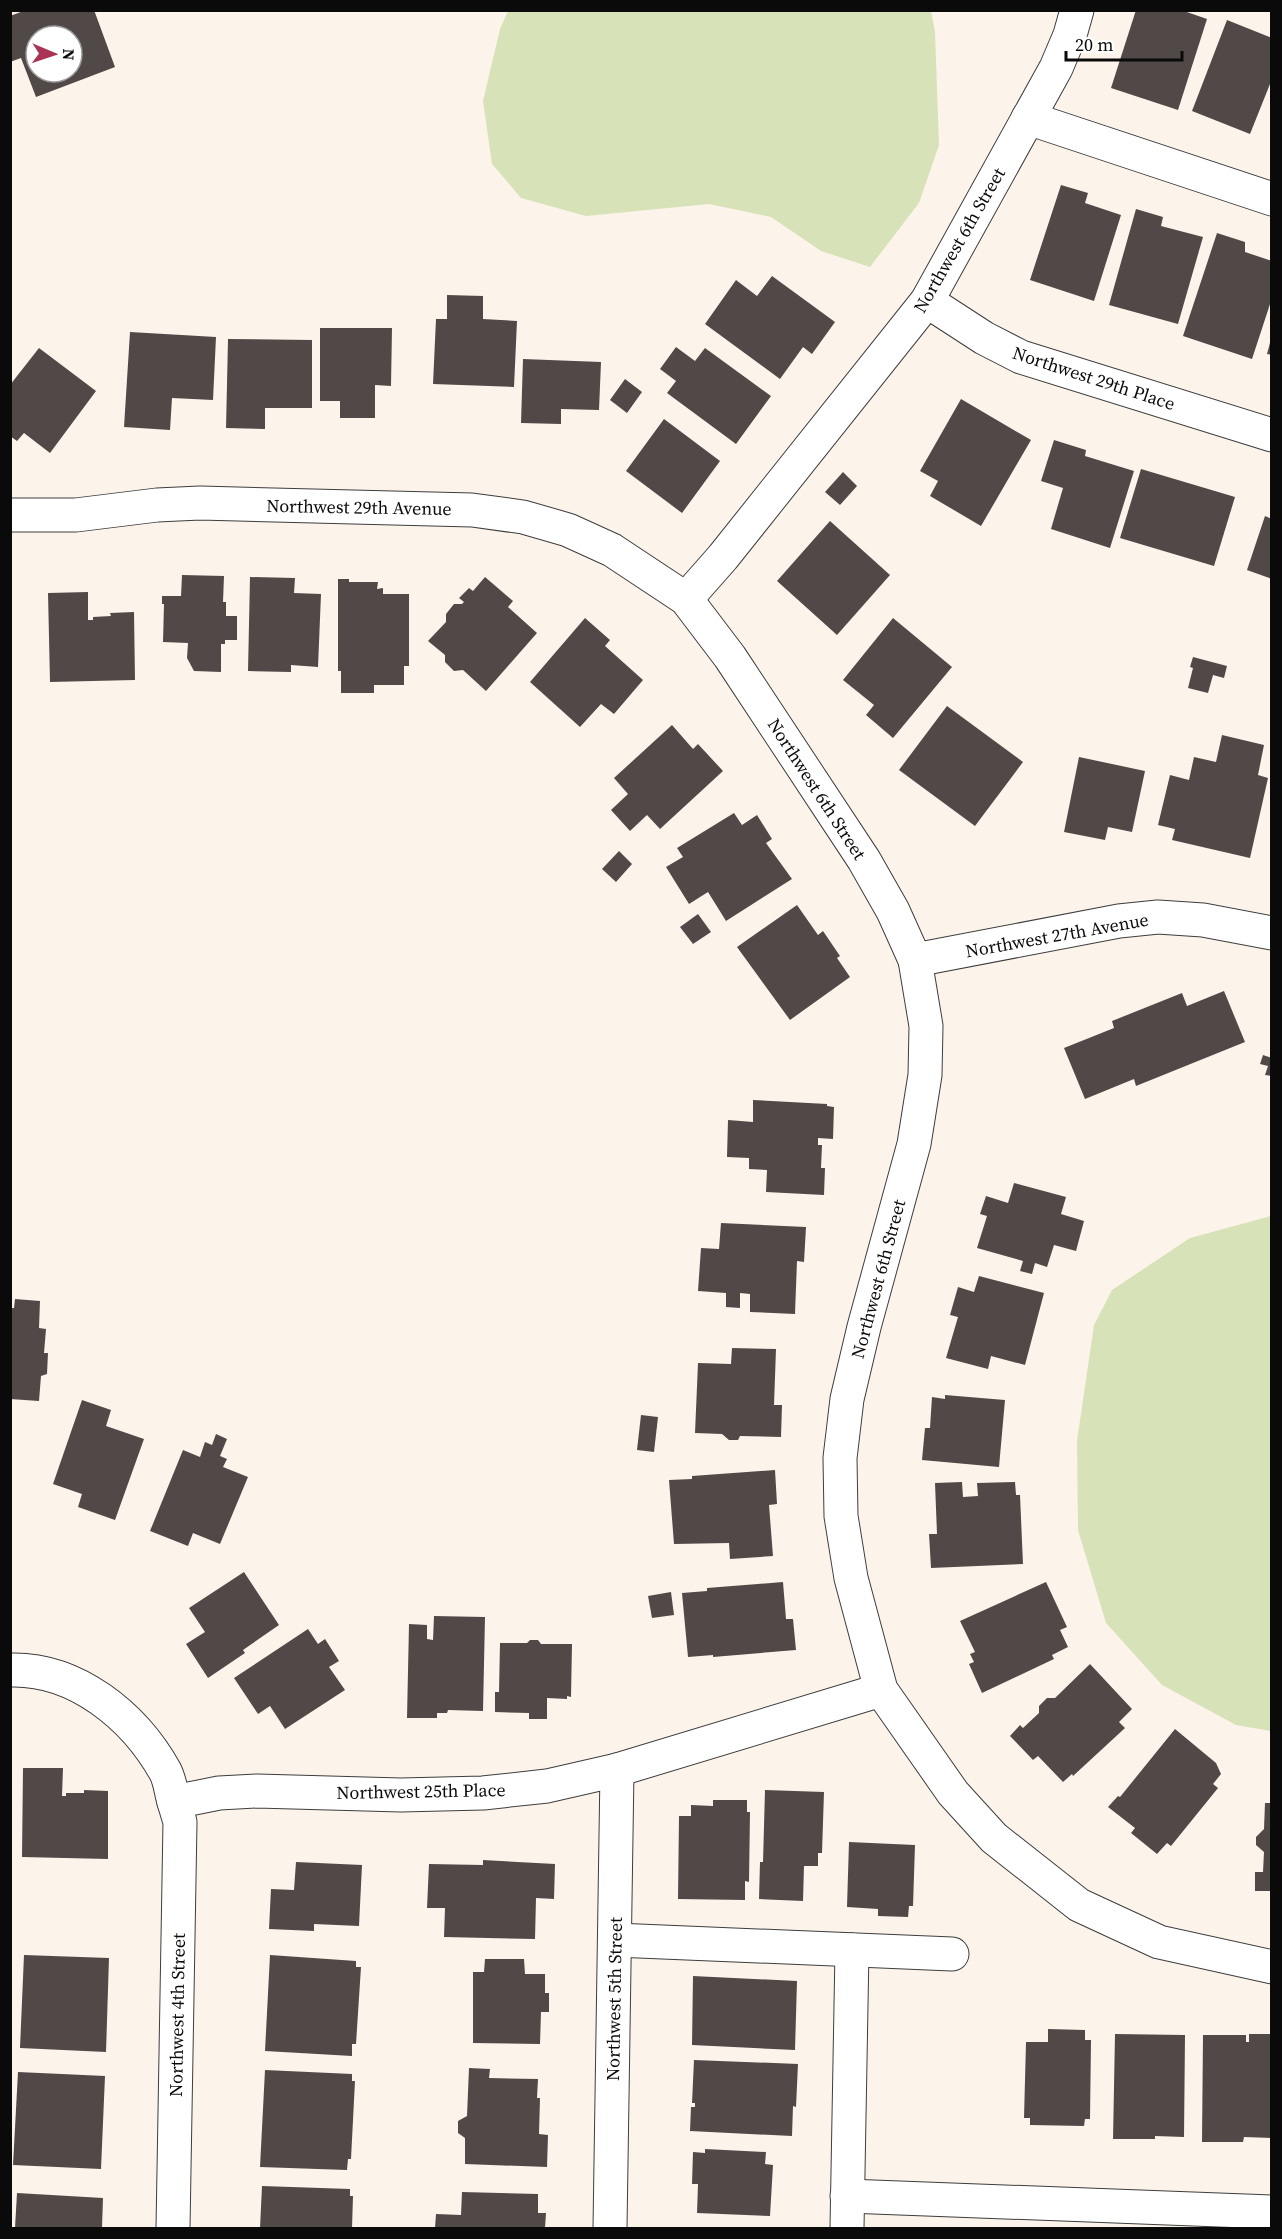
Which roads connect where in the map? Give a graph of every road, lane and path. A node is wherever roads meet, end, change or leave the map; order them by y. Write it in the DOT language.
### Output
graph roads {
  1 [pos="1077,10"];
  2 [pos="1028,118"];
  3 [pos="1272,199"];
  4 [pos="927,301"];
  5 [pos="1272,435"];
  6 [pos="10,515"];
  7 [pos="686,599"];
  8 [pos="1272,933"];
  9 [pos="915,960"];
  10 [pos="10,1670"];
  11 [pos="881,1690"];
  12 [pos="617,1770"];
  13 [pos="174,1802"];
  14 [pos="615,1940"];
  15 [pos="852,1950"];
  16 [pos="952,1954"];
  17 [pos="1272,1967"];
  18 [pos="847,2196"];
  19 [pos="1272,2212"];
  20 [pos="173,2229"];
  21 [pos="610,2229"];
  22 [pos="847,2229"];
  1 -- 2 [label="street, Northwest 6th Street"];
  2 -- 3 [label="street"];
  2 -- 4 [label="street, Northwest 6th Street"];
  4 -- 5 [label="street, Northwest 29th Place"];
  4 -- 7 [label="street, Northwest 6th Street"];
  6 -- 7 [label="street, Northwest 29th Avenue"];
  7 -- 9 [label="street, Northwest 6th Street"];
  8 -- 9 [label="street, Northwest 27th Avenue"];
  9 -- 11 [label="street, Northwest 6th Street"];
  10 -- 13 [label="street"];
  11 -- 12 [label="street, Northwest 25th Place"];
  11 -- 17 [label="street, Northwest 6th Street"];
  12 -- 13 [label="street, Northwest 25th Place"];
  12 -- 14 [label="street, Northwest 5th Street"];
  13 -- 20 [label="street, Northwest 4th Street"];
  14 -- 15 [label="street"];
  14 -- 21 [label="street, Northwest 5th Street"];
  15 -- 16 [label="street"];
  15 -- 18 [label="street"];
  18 -- 19 [label="street"];
  18 -- 22 [label="street"];
}
